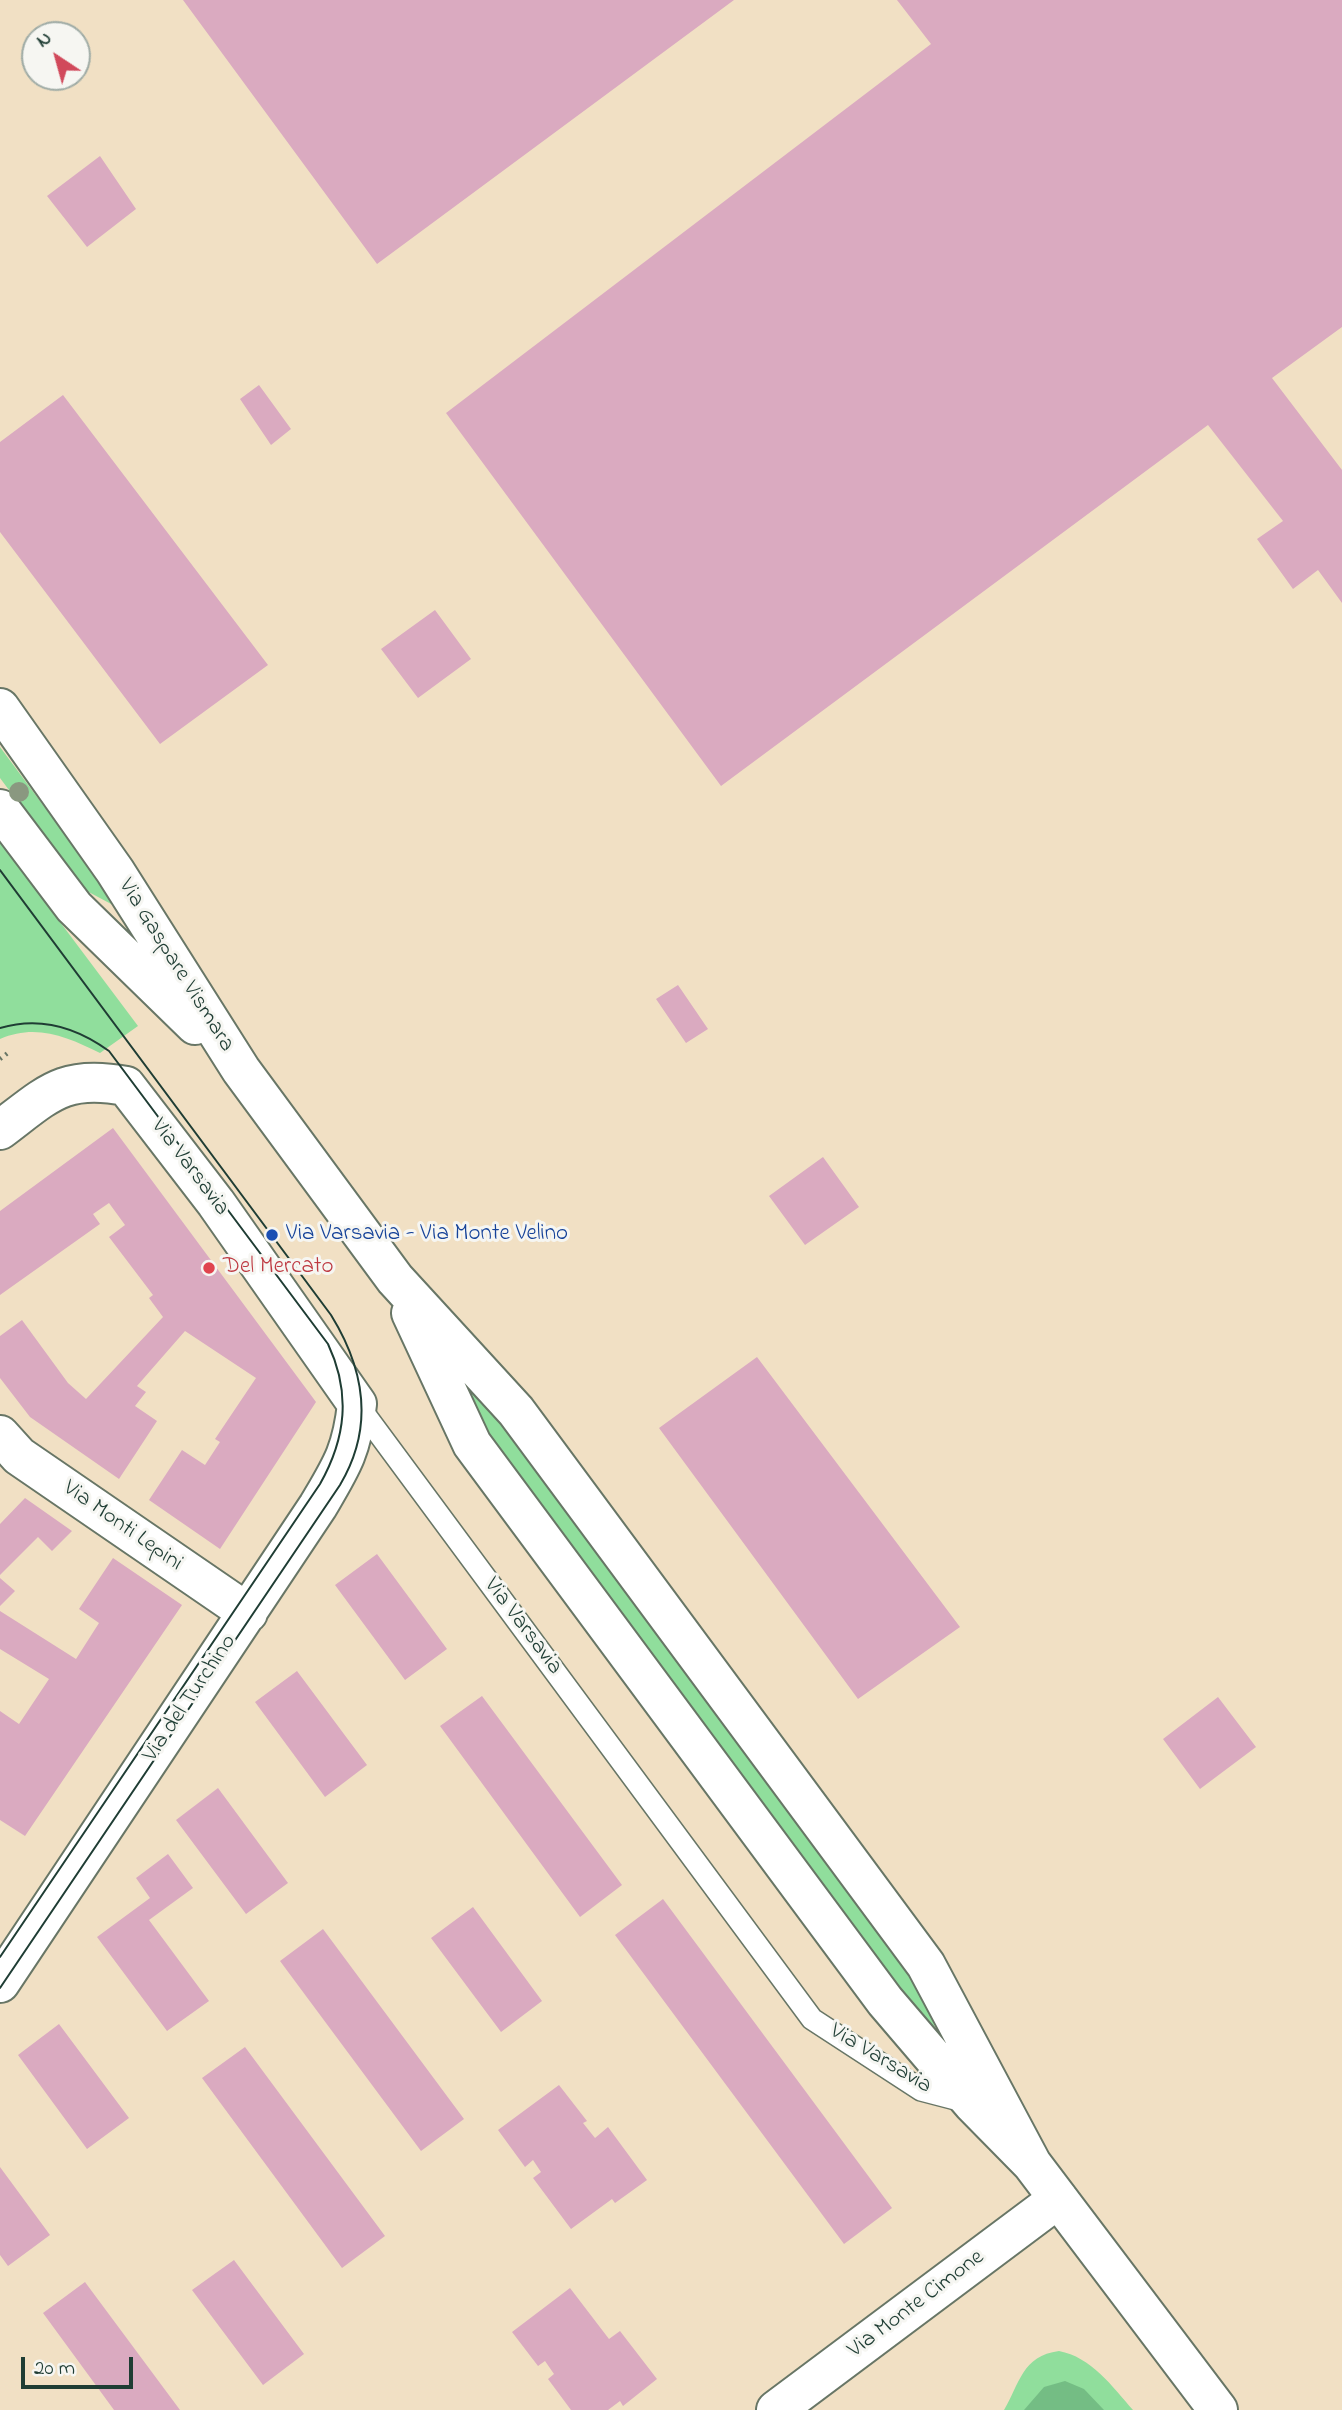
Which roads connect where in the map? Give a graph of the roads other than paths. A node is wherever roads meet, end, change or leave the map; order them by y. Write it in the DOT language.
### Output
graph roads {
  1 [pos="0,708"];
  2 [pos="0,809"];
  3 [pos="241,1070"];
  4 [pos="0,1130"];
  5 [pos="395,1279"];
  6 [pos="357,1404"];
  7 [pos="6,1455"];
  8 [pos="248,1614"];
  9 [pos="0,1983"];
  10 [pos="973,2104"];
  11 [pos="1032,2164"];
  12 [pos="1058,2199"];
  13 [pos="776,2410"];
  14 [pos="1218,2410"];
  1 -- 3 [label="street, Via Gaspare Vismara"];
  2 -- 3 [label="street, Via Gaspare Vismara"];
  3 -- 5 [label="street, Via Varsavia"];
  4 -- 6 [label="street, Via Varsavia"];
  5 -- 10 [label="street, Via Varsavia"];
  5 -- 11 [label="street, Via Varsavia"];
  6 -- 8 [label="street, Via del Turchino"];
  6 -- 10 [label="lane, Via Varsavia"];
  7 -- 8 [label="street, Via Monti Lepini"];
  8 -- 9 [label="street, Via del Turchino"];
  10 -- 11 [label="street, Via Varsavia"];
  11 -- 12 [label="street, Via Varsavia"];
  12 -- 13 [label="street, Via Monte Cimone"];
  12 -- 14 [label="street, Via Varsavia"];
}
